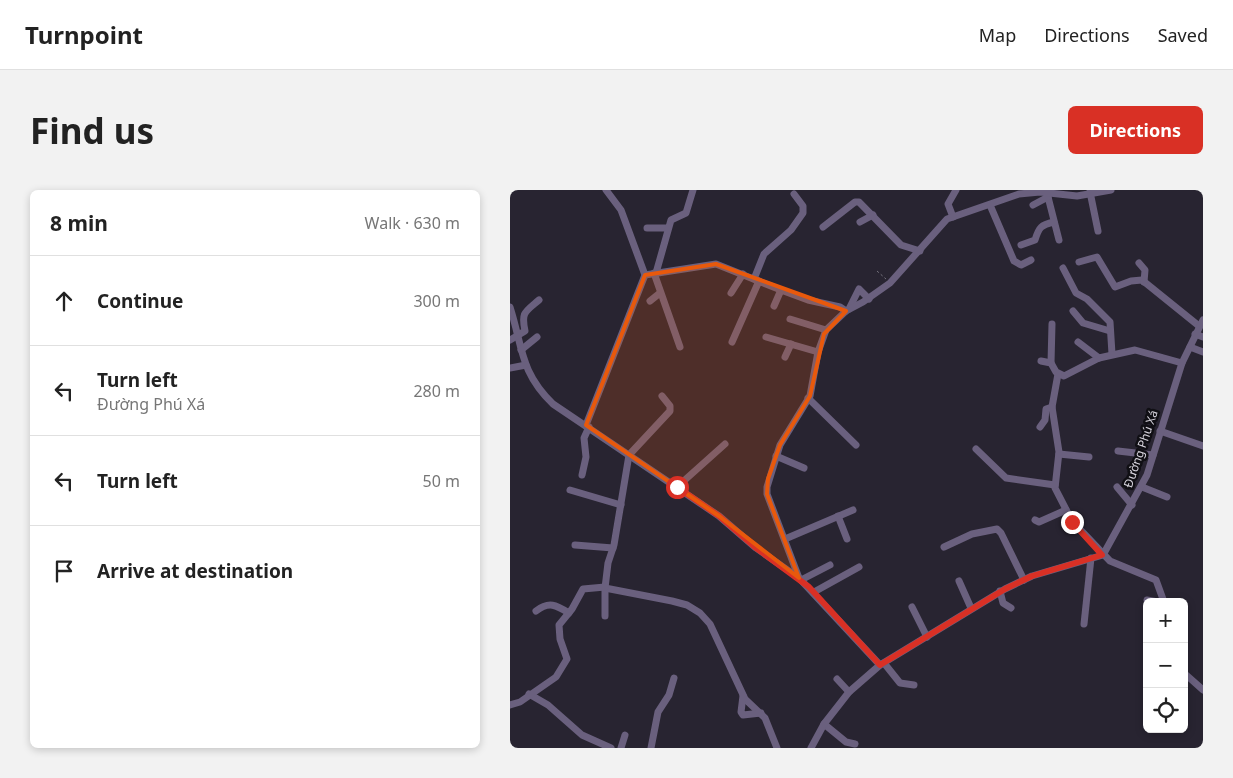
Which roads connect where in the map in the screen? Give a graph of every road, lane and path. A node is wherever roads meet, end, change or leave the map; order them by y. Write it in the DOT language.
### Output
graph roads {
  1 [pos="606,190"];
  2 [pos="693,190"];
  3 [pos="956,190"];
  4 [pos="1111,190"];
  5 [pos="1030,191"];
  6 [pos="1090,192"];
  7 [pos="794,194"];
  8 [pos="1048,195"];
  9 [pos="1033,205"];
  10 [pos="990,206"];
  11 [pos="873,214"];
  12 [pos="953,217"];
  13 [pos="860,222"];
  14 [pos="1054,222"];
  15 [pos="823,227"];
  16 [pos="647,228"];
  17 [pos="667,228"];
  18 [pos="1098,231"];
  19 [pos="1058,240"];
  20 [pos="1022,245"];
  21 [pos="920,251"];
  22 [pos="1030,260"];
  23 [pos="1079,262"];
  24 [pos="1139,263"];
  25 [pos="1063,268"];
  26 [pos="877,271"];
  27 [pos="655,273"];
  28 [pos="743,274"];
  29 [pos="644,275"];
  30 [pos="757,280"];
  31 [pos="1144,282"];
  32 [pos="890,283"];
  33 [pos="781,290"];
  34 [pos="660,293"];
  35 [pos="731,293"];
  36 [pos="869,299"];
  37 [pos="539,300"];
  38 [pos="650,301"];
  39 [pos="774,306"];
  40 [pos="510,307"];
  41 [pos="848,310"];
  42 [pos="1073,311"];
  43 [pos="790,319"];
  44 [pos="1201,323"];
  45 [pos="1052,324"];
  46 [pos="826,330"];
  47 [pos="1110,331"];
  48 [pos="1195,334"];
  49 [pos="518,337"];
  50 [pos="537,337"];
  51 [pos="766,337"];
  52 [pos="1203,337"];
  53 [pos="510,340"];
  54 [pos="732,342"];
  55 [pos="1078,342"];
  56 [pos="791,344"];
  57 [pos="1190,346"];
  58 [pos="680,347"];
  59 [pos="522,350"];
  60 [pos="818,352"];
  61 [pos="1203,352"];
  62 [pos="1112,354"];
  63 [pos="785,357"];
  64 [pos="1099,358"];
  65 [pos="1041,361"];
  66 [pos="1051,363"];
  67 [pos="1182,363"];
  68 [pos="526,365"];
  69 [pos="510,368"];
  70 [pos="1058,374"];
  71 [pos="662,396"];
  72 [pos="808,398"];
  73 [pos="1052,407"];
  74 [pos="587,426"];
  75 [pos="1040,427"];
  76 [pos="1160,431"];
  77 [pos="1202,443"];
  78 [pos="725,444"];
  79 [pos="856,444"];
  80 [pos="976,449"];
  81 [pos="1118,451"];
  82 [pos="1059,454"];
  83 [pos="629,455"];
  84 [pos="1153,455"];
  85 [pos="776,456"];
  86 [pos="1089,457"];
  87 [pos="804,468"];
  88 [pos="582,475"];
  89 [pos="1055,486"];
  90 [pos="1142,486"];
  91 [pos="677,487"];
  92 [pos="1117,487"];
  93 [pos="570,490"];
  94 [pos="1167,497"];
  95 [pos="621,505"];
  96 [pos="1132,505"];
  97 [pos="853,510"];
  98 [pos="1066,510"];
  99 [pos="838,516"];
  100 [pos="1035,520"];
  101 [pos="785,539"];
  102 [pos="847,539"];
  103 [pos="574,545"];
  104 [pos="944,547"];
  105 [pos="613,548"];
  106 [pos="1102,555"];
  107 [pos="1092,558"];
  108 [pos="830,565"];
  109 [pos="859,567"];
  110 [pos="800,579"];
  111 [pos="1024,580"];
  112 [pos="959,582"];
  113 [pos="605,587"];
  114 [pos="1000,591"];
  115 [pos="814,592"];
  116 [pos="1163,598"];
  117 [pos="912,608"];
  118 [pos="971,608"];
  119 [pos="1011,608"];
  120 [pos="536,611"];
  121 [pos="569,613"];
  122 [pos="605,616"];
  123 [pos="1084,624"];
  124 [pos="927,636"];
  125 [pos="882,664"];
  126 [pos="1188,677"];
  127 [pos="674,678"];
  128 [pos="837,679"];
  129 [pos="914,685"];
  130 [pos="1203,690"];
  131 [pos="849,692"];
  132 [pos="529,694"];
  133 [pos="743,695"];
  134 [pos="510,705"];
  135 [pos="761,713"];
  136 [pos="824,724"];
  137 [pos="625,735"];
  138 [pos="855,744"];
  139 [pos="611,748"];
  140 [pos="621,748"];
  141 [pos="651,748"];
  142 [pos="778,748"];
  143 [pos="811,748"];
  1 -- 29 [label="street"];
  2 -- 17 [label="street"];
  3 -- 12 [label="street"];
  4 -- 6 [label="street"];
  5 -- 8 [label="street"];
  5 -- 10 [label="street"];
  6 -- 8 [label="street"];
  6 -- 18 [label="street"];
  7 -- 30 [label="street"];
  8 -- 9 [label="street"];
  8 -- 14 [label="street"];
  10 -- 12 [label="street"];
  10 -- 22 [label="street"];
  11 -- 13 [label="street"];
  11 -- 15 [label="street"];
  11 -- 21 [label="street"];
  12 -- 21 [label="street"];
  14 -- 19 [label="street"];
  14 -- 20 [label="street"];
  16 -- 17 [label="street"];
  17 -- 27 [label="street"];
  21 -- 32 [label="street"];
  23 -- 31 [label="street"];
  24 -- 31 [label="street"];
  25 -- 47 [label="street"];
  26 -- 32 [label="path"];
  27 -- 28 [label="street"];
  27 -- 29 [label="street"];
  27 -- 34 [label="street"];
  28 -- 30 [label="street"];
  28 -- 35 [label="street"];
  29 -- 74 [label="street"];
  30 -- 33 [label="street"];
  30 -- 54 [label="street"];
  31 -- 44 [label="street"];
  32 -- 36 [label="street"];
  33 -- 39 [label="street"];
  33 -- 41 [label="street"];
  34 -- 38 [label="street"];
  34 -- 58 [label="street"];
  36 -- 41 [label="street"];
  36 -- 41 [label="street"];
  37 -- 49 [label="street"];
  40 -- 49 [label="street"];
  41 -- 46 [label="street"];
  42 -- 47 [label="street"];
  43 -- 46 [label="street"];
  44 -- 48 [label="street, Đường Phú Xá"];
  45 -- 66 [label="street"];
  46 -- 60 [label="street"];
  47 -- 62 [label="street"];
  48 -- 52 [label="street"];
  48 -- 57 [label="street, Đường Phú Xá"];
  49 -- 53 [label="street"];
  49 -- 59 [label="street"];
  50 -- 59 [label="street"];
  51 -- 56 [label="street"];
  55 -- 64 [label="street"];
  56 -- 60 [label="street"];
  56 -- 63 [label="street"];
  57 -- 61 [label="street"];
  57 -- 67 [label="street, Đường Phú Xá"];
  59 -- 68 [label="street"];
  60 -- 72 [label="street"];
  62 -- 64 [label="street"];
  62 -- 67 [label="street"];
  64 -- 70 [label="street"];
  65 -- 66 [label="street"];
  66 -- 70 [label="street"];
  67 -- 76 [label="street, Đường Phú Xá"];
  68 -- 69 [label="street"];
  68 -- 74 [label="street"];
  70 -- 73 [label="street"];
  71 -- 83 [label="street"];
  72 -- 79 [label="street"];
  72 -- 85 [label="street"];
  73 -- 75 [label="street"];
  73 -- 82 [label="street"];
  74 -- 83 [label="street"];
  74 -- 88 [label="street"];
  76 -- 77 [label="street"];
  76 -- 84 [label="street, Đường Phú Xá"];
  78 -- 91 [label="street"];
  80 -- 89 [label="street"];
  81 -- 84 [label="street"];
  82 -- 86 [label="street"];
  82 -- 89 [label="street"];
  83 -- 91 [label="street"];
  83 -- 95 [label="street"];
  84 -- 90 [label="street, Đường Phú Xá"];
  85 -- 87 [label="street"];
  85 -- 101 [label="street"];
  89 -- 98 [label="street"];
  90 -- 94 [label="street"];
  90 -- 96 [label="street, Đường Phú Xá"];
  91 -- 110 [label="street"];
  92 -- 96 [label="street"];
  93 -- 95 [label="street"];
  95 -- 105 [label="street"];
  96 -- 106 [label="street, Đường Phú Xá"];
  97 -- 99 [label="street"];
  98 -- 100 [label="street"];
  98 -- 106 [label="street"];
  99 -- 101 [label="street"];
  99 -- 102 [label="street"];
  101 -- 110 [label="street"];
  103 -- 105 [label="street"];
  104 -- 111 [label="street"];
  105 -- 113 [label="street"];
  106 -- 107 [label="street"];
  106 -- 116 [label="street"];
  107 -- 111 [label="street"];
  107 -- 123 [label="street"];
  108 -- 110 [label="street"];
  109 -- 115 [label="street"];
  110 -- 115 [label="street"];
  111 -- 114 [label="street"];
  112 -- 118 [label="street"];
  113 -- 121 [label="street"];
  113 -- 122 [label="street"];
  113 -- 133 [label="street"];
  114 -- 118 [label="street"];
  114 -- 119 [label="street"];
  115 -- 125 [label="street"];
  117 -- 124 [label="street"];
  118 -- 124 [label="street"];
  120 -- 121 [label="street"];
  121 -- 132 [label="street"];
  124 -- 125 [label="street"];
  125 -- 129 [label="street"];
  125 -- 131 [label="street"];
  126 -- 130 [label="street"];
  127 -- 141 [label="street"];
  128 -- 131 [label="street"];
  131 -- 136 [label="street"];
  132 -- 134 [label="street"];
  132 -- 139 [label="street"];
  133 -- 135 [label="street"];
  133 -- 135 [label="street"];
  135 -- 142 [label="street"];
  136 -- 138 [label="street"];
  136 -- 143 [label="street"];
  137 -- 140 [label="street"];
}
